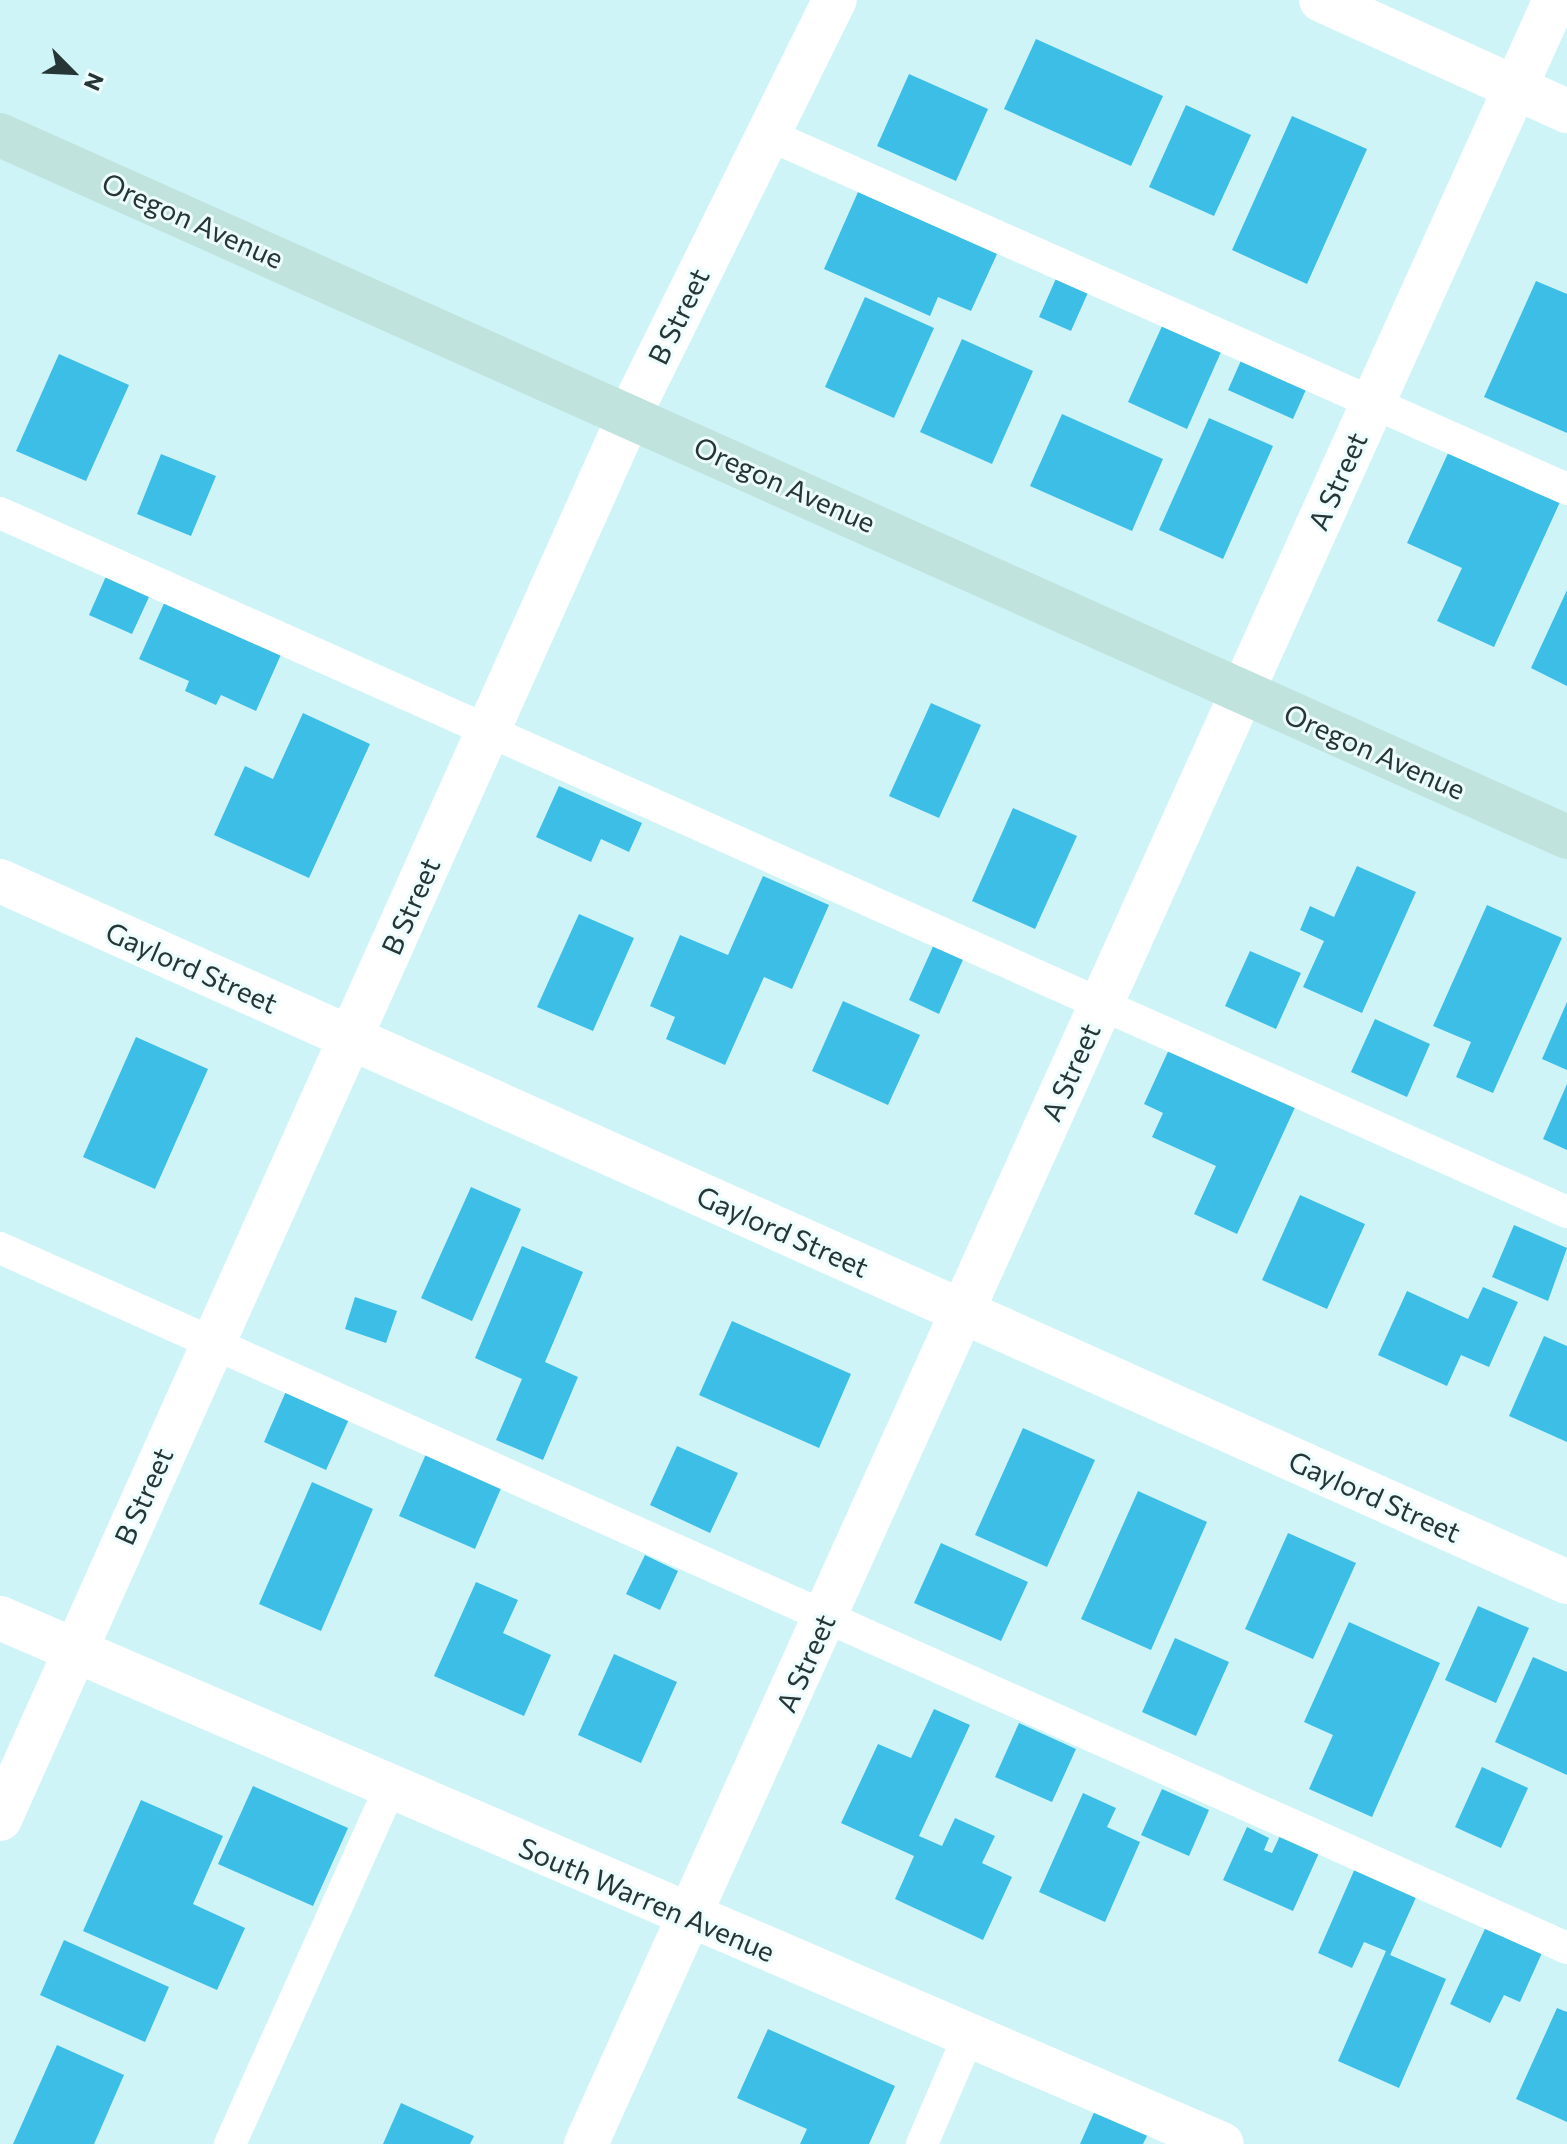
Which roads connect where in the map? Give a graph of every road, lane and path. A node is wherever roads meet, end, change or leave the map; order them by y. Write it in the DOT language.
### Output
graph roads {
  1 [pos="835,0"];
  2 [pos="1321,0"];
  3 [pos="1555,0"];
  4 [pos="1515,87"];
  5 [pos="1567,111"];
  6 [pos="0,135"];
  7 [pos="769,135"];
  8 [pos="1373,401"];
  9 [pos="630,414"];
  10 [pos="1567,489"];
  11 [pos="0,513"];
  12 [pos="1241,691"];
  13 [pos="489,730"];
  14 [pos="1567,837"];
  15 [pos="0,881"];
  16 [pos="1101,1004"];
  17 [pos="351,1038"];
  18 [pos="1567,1212"];
  19 [pos="0,1248"];
  20 [pos="963,1312"];
  21 [pos="212,1343"];
  22 [pos="1567,1582"];
  23 [pos="827,1616"];
  24 [pos="0,1618"];
  25 [pos="75,1648"];
  26 [pos="391,1786"];
  27 [pos="0,1819"];
  28 [pos="692,1919"];
  29 [pos="1567,1948"];
  30 [pos="969,2035"];
  31 [pos="230,2144"];
  32 [pos="586,2144"];
  33 [pos="922,2144"];
  34 [pos="1222,2144"];
  1 -- 7 [label="street, B Street"];
  2 -- 4 [label="street"];
  3 -- 4 [label="street, A Street"];
  4 -- 5 [label="street"];
  4 -- 8 [label="street, A Street"];
  6 -- 9 [label="street, Oregon Avenue"];
  7 -- 8 [label="lane"];
  7 -- 9 [label="street, B Street"];
  8 -- 10 [label="lane"];
  8 -- 12 [label="street, A Street"];
  9 -- 12 [label="street, Oregon Avenue"];
  9 -- 13 [label="street, B Street"];
  11 -- 13 [label="lane"];
  12 -- 14 [label="street, Oregon Avenue"];
  12 -- 16 [label="street, A Street"];
  13 -- 16 [label="lane"];
  13 -- 17 [label="street, B Street"];
  15 -- 17 [label="street, Gaylord Street"];
  16 -- 18 [label="lane"];
  16 -- 20 [label="street, A Street"];
  17 -- 20 [label="street, Gaylord Street"];
  17 -- 21 [label="street, B Street"];
  19 -- 21 [label="lane"];
  20 -- 22 [label="street, Gaylord Street"];
  20 -- 23 [label="street, A Street"];
  21 -- 23 [label="lane"];
  21 -- 25 [label="street, B Street"];
  23 -- 28 [label="street, A Street"];
  23 -- 29 [label="lane"];
  24 -- 25 [label="street, South Warren Avenue"];
  25 -- 26 [label="street, South Warren Avenue"];
  25 -- 27 [label="street, B Street"];
  26 -- 28 [label="street, South Warren Avenue"];
  26 -- 31 [label="lane"];
  28 -- 30 [label="street, South Warren Avenue"];
  28 -- 32 [label="street, A Street"];
  30 -- 33 [label="lane"];
  30 -- 34 [label="street, South Warren Avenue"];
}
